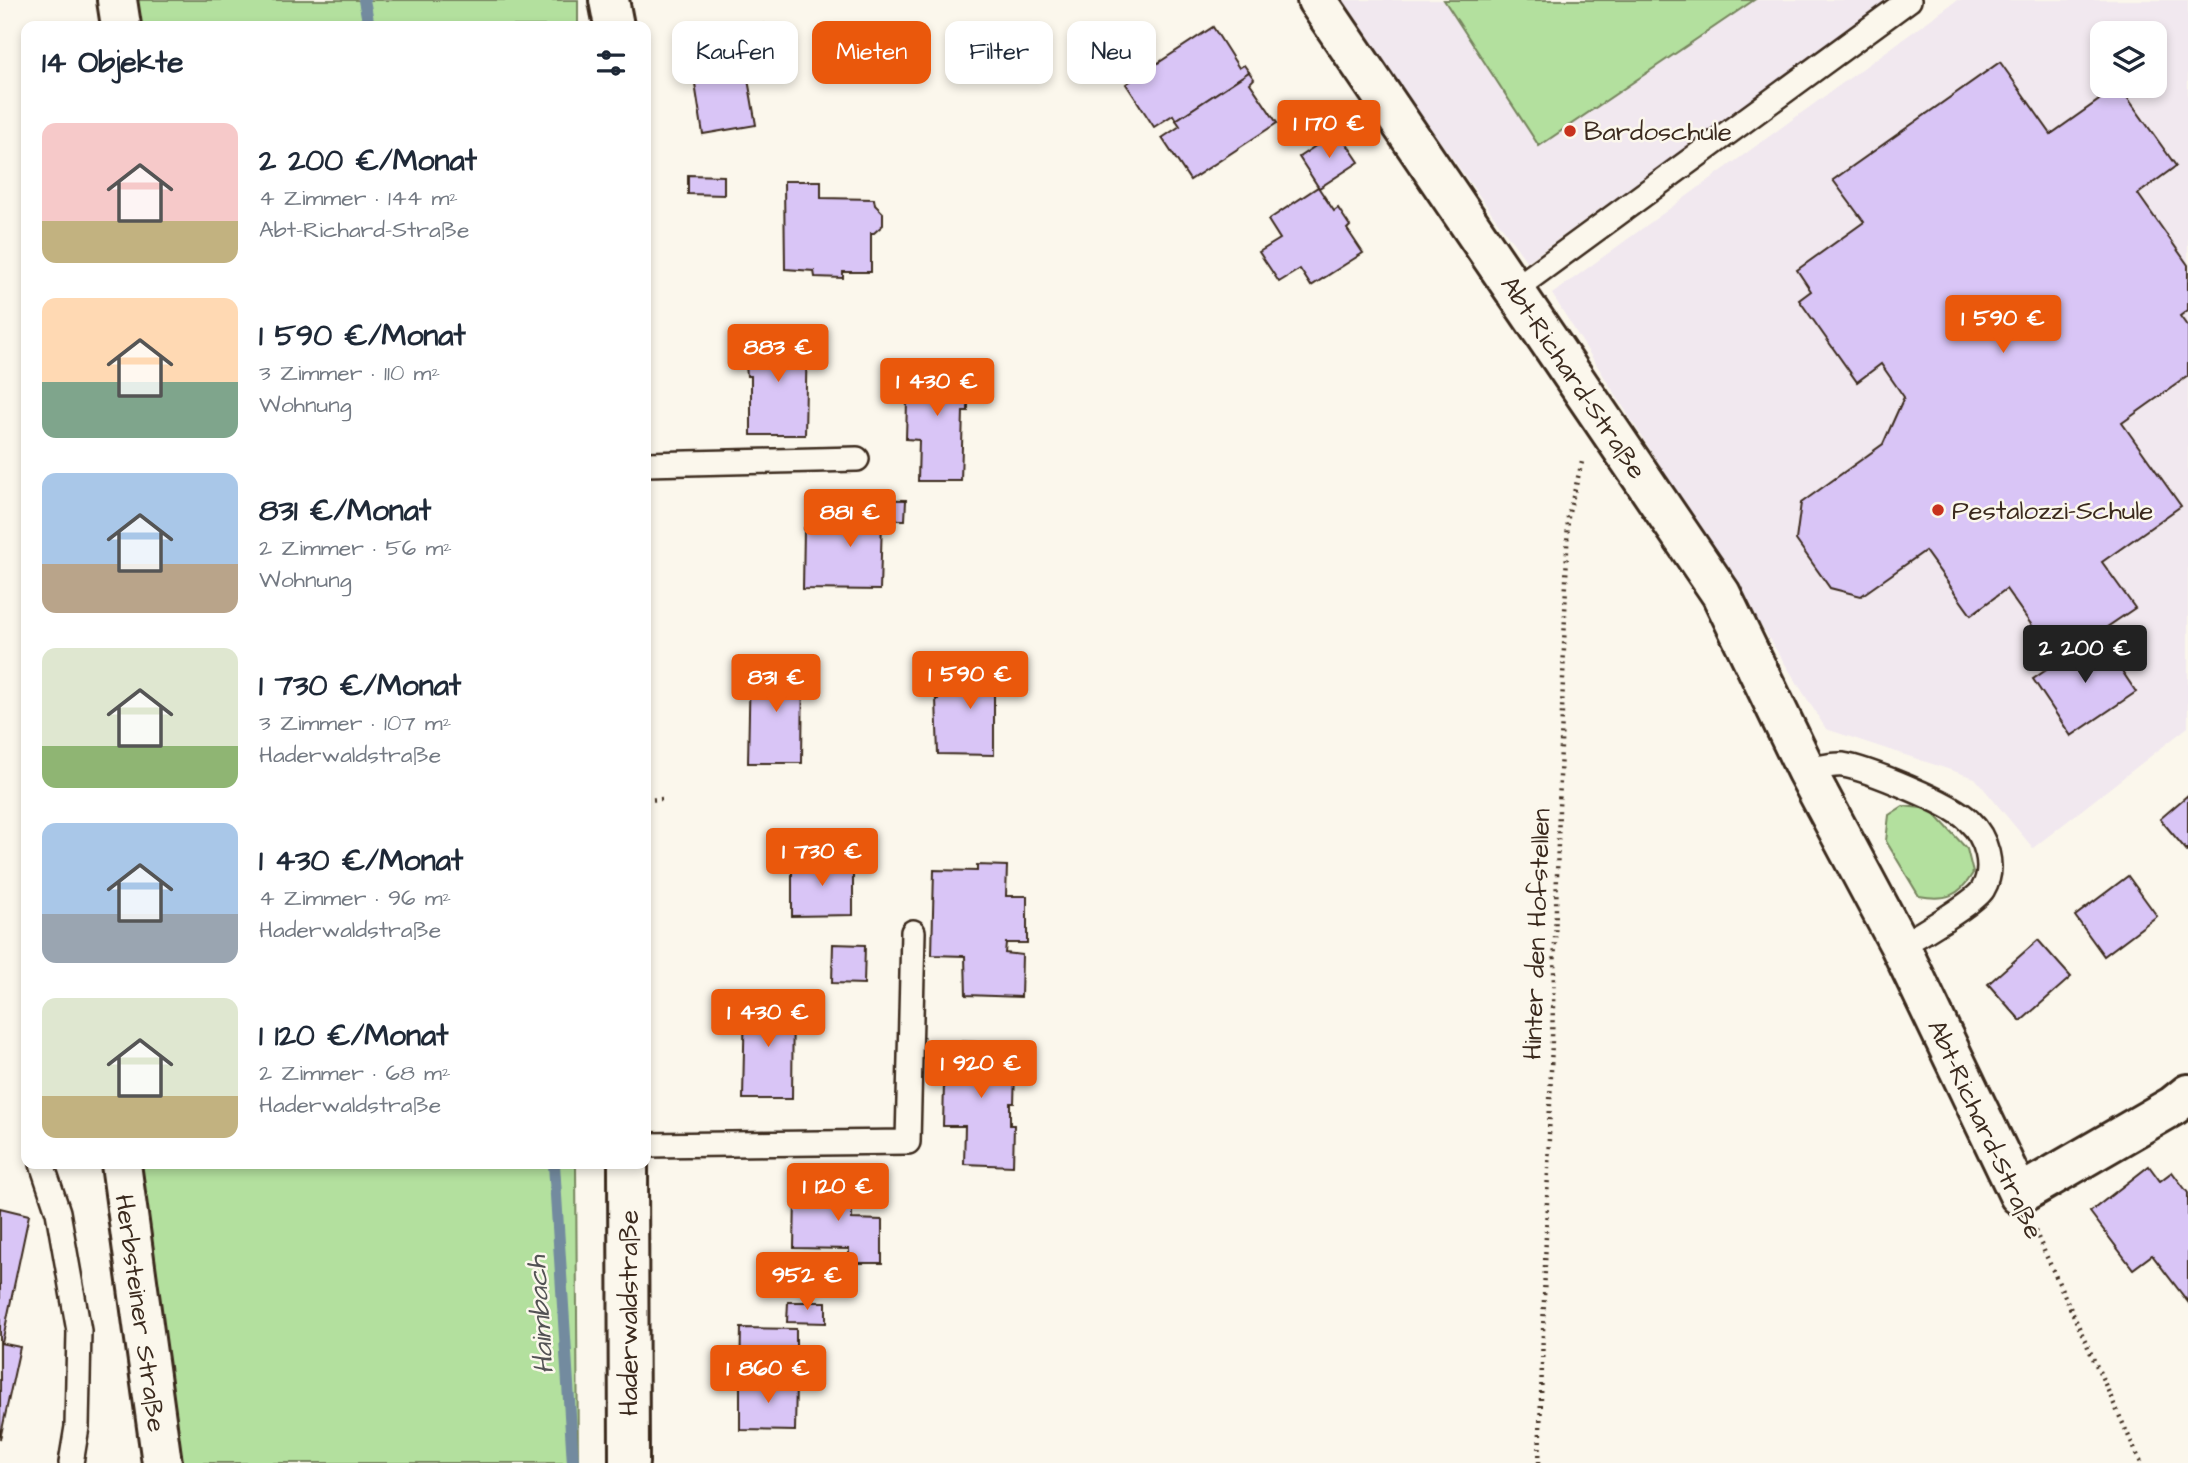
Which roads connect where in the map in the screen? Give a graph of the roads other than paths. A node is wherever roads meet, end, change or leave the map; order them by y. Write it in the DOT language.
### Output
graph roads {
  1 [pos="117,0"];
  2 [pos="609,0"];
  3 [pos="1317,0"];
  4 [pos="1909,0"];
  5 [pos="120,21"];
  6 [pos="613,21"];
  7 [pos="1515,289"];
  8 [pos="857,459"];
  9 [pos="651,464"];
  10 [pos="1806,770"];
  11 [pos="913,932"];
  12 [pos="1900,947"];
  13 [pos="2183,1108"];
  14 [pos="651,1145"];
  15 [pos="44,1169"];
  16 [pos="122,1169"];
  17 [pos="628,1169"];
  18 [pos="71,1463"];
  19 [pos="162,1463"];
  20 [pos="629,1463"];
  1 -- 5 [label="street"];
  2 -- 6 [label="street"];
  3 -- 7 [label="street, Abt-Richard-Straße"];
  4 -- 7 [label="lane"];
  7 -- 10 [label="street, Abt-Richard-Straße"];
  8 -- 9 [label="lane"];
  10 -- 12 [label="street, Abt-Richard-Straße"];
  10 -- 12 [label="lane"];
  11 -- 14 [label="lane"];
  12 -- 13 [label="street, Abt-Richard-Straße"];
  15 -- 18 [label="lane"];
  16 -- 19 [label="street, Herbsteiner Straße"];
  17 -- 20 [label="street, Haderwaldstraße"];
}
